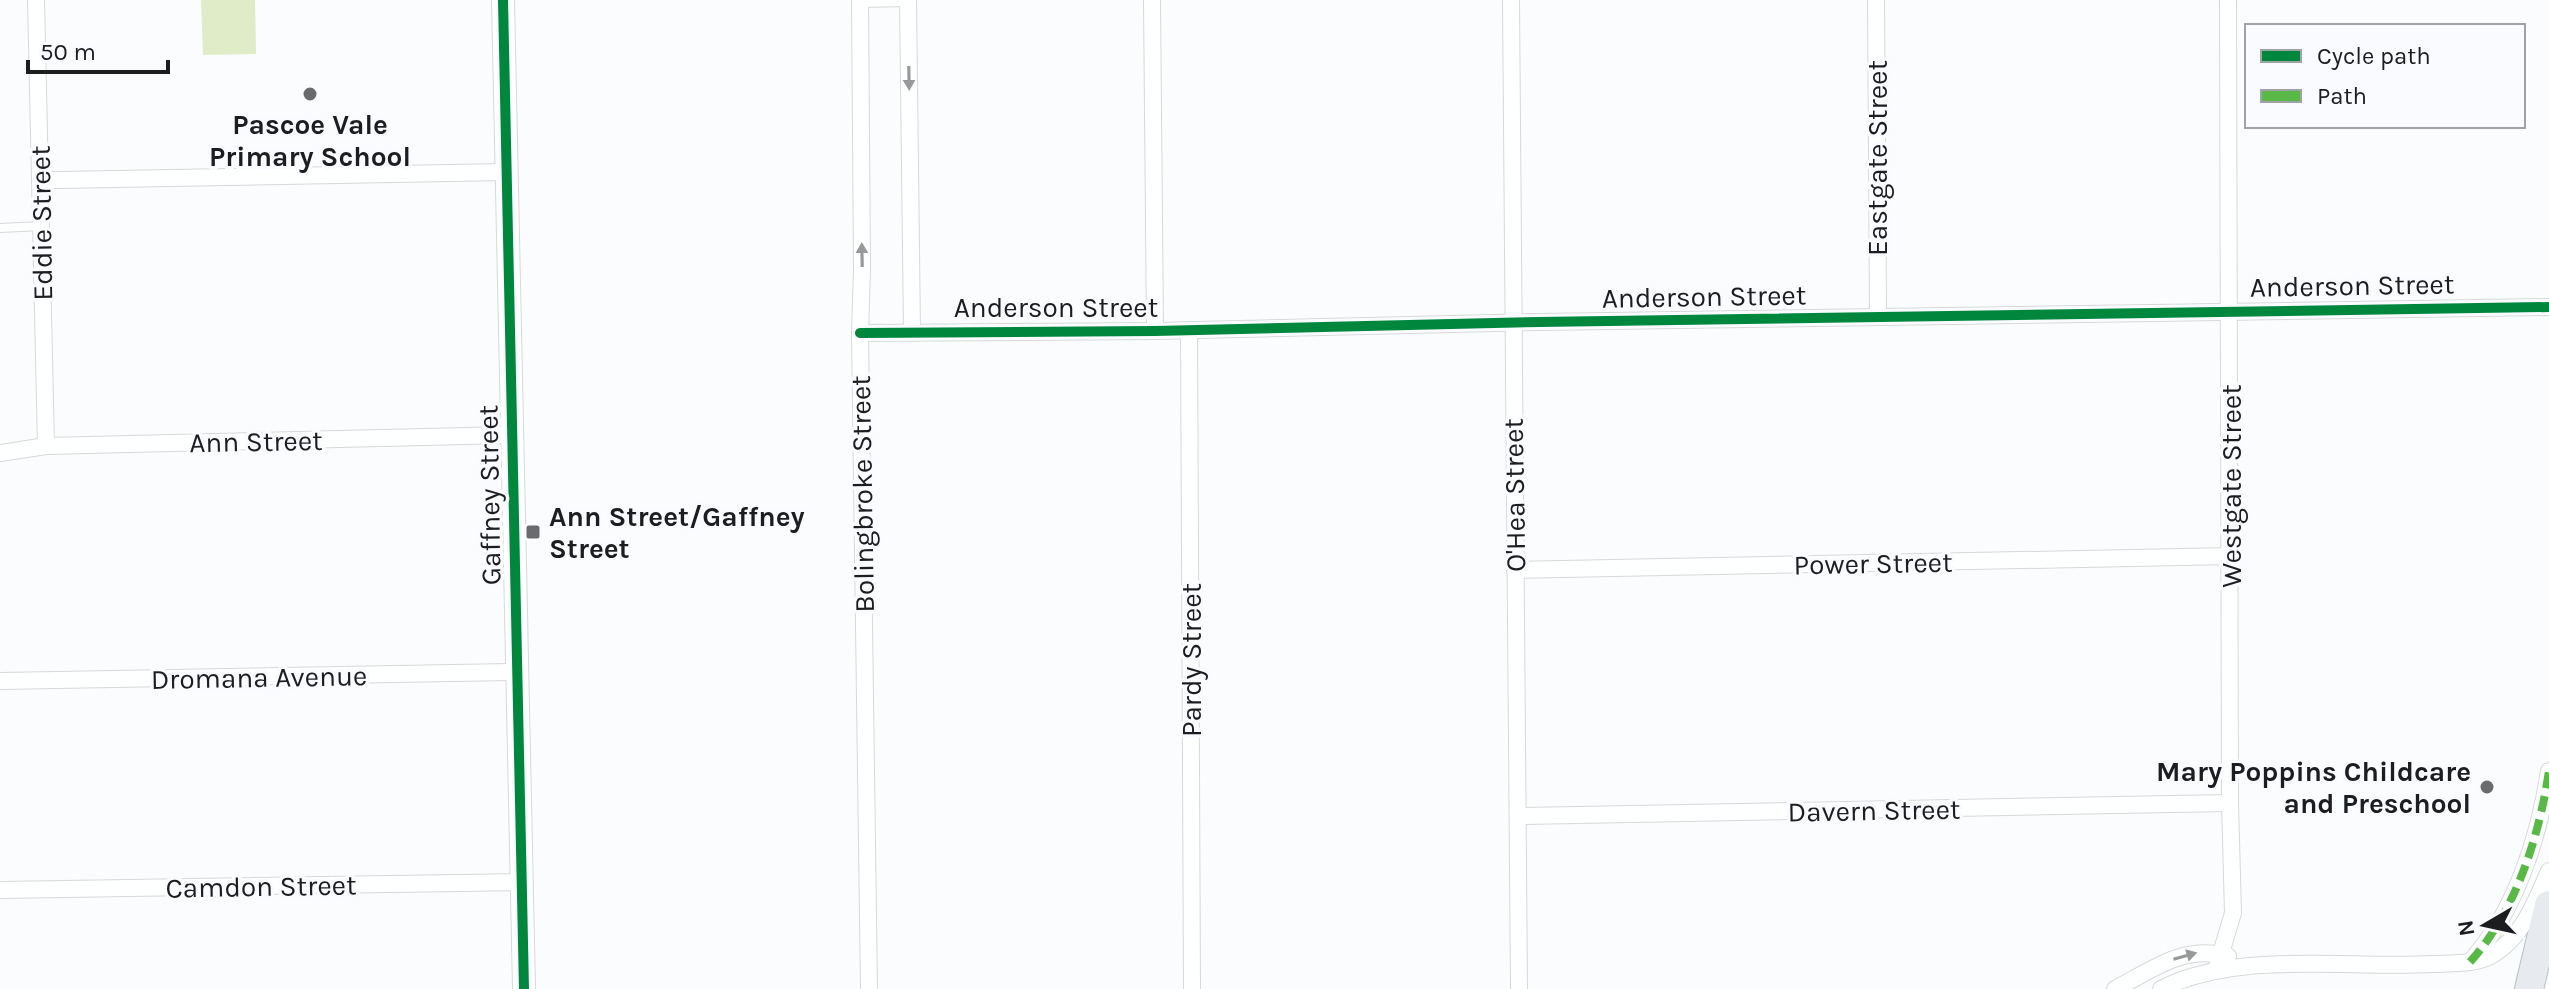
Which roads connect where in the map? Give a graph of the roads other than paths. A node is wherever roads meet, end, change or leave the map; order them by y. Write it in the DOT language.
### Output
graph roads {
  1 [pos="36,0"];
  2 [pos="503,0"];
  3 [pos="1152,0"];
  4 [pos="1511,0"];
  5 [pos="1876,0"];
  6 [pos="2228,0"];
  7 [pos="860,1"];
  8 [pos="908,1"];
  9 [pos="506,172"];
  10 [pos="41,184"];
  11 [pos="41,226"];
  12 [pos="0,228"];
  13 [pos="2549,307"];
  14 [pos="2230,311"];
  15 [pos="1878,317"];
  16 [pos="1513,322"];
  17 [pos="1189,330"];
  18 [pos="1155,331"];
  19 [pos="912,332"];
  20 [pos="860,333"];
  21 [pos="512,435"];
  22 [pos="46,446"];
  23 [pos="0,453"];
  24 [pos="2231,556"];
  25 [pos="1515,570"];
  26 [pos="517,672"];
  27 [pos="0,681"];
  28 [pos="2549,771"];
  29 [pos="2230,803"];
  30 [pos="1518,816"];
  31 [pos="2549,871"];
  32 [pos="521,882"];
  33 [pos="0,890"];
  34 [pos="2549,905"];
  35 [pos="2219,962"];
  36 [pos="2470,962"];
  37 [pos="524,989"];
  38 [pos="869,989"];
  39 [pos="1192,989"];
  40 [pos="1519,989"];
  41 [pos="2115,989"];
  42 [pos="2161,989"];
  43 [pos="2529,989"];
  1 -- 10 [label="street, Eddie Street"];
  2 -- 9 [label="main road, Gaffney Street"];
  3 -- 18 [label="street"];
  4 -- 16 [label="street, O'Hea Street"];
  5 -- 15 [label="street, Eastgate Street"];
  6 -- 14 [label="street, Westgate Street"];
  7 -- 8 [label="lane"];
  20 -- 7 [label="street, Bolingbroke Street, one-way"];
  8 -- 19 [label="street, one-way"];
  9 -- 10 [label="street"];
  9 -- 21 [label="main road, Gaffney Street"];
  10 -- 11 [label="street, Eddie Street"];
  11 -- 12 [label="lane"];
  11 -- 22 [label="street, Eddie Street"];
  13 -- 14 [label="street, Anderson Street"];
  14 -- 15 [label="street, Anderson Street"];
  14 -- 24 [label="street, Westgate Street"];
  15 -- 16 [label="street, Anderson Street"];
  16 -- 17 [label="street, Anderson Street"];
  16 -- 25 [label="street, O'Hea Street"];
  17 -- 18 [label="street, Anderson Street"];
  17 -- 39 [label="street, Pardy Street"];
  18 -- 19 [label="street, Anderson Street"];
  19 -- 20 [label="street, Anderson Street"];
  20 -- 38 [label="street, Bolingbroke Street"];
  21 -- 22 [label="street, Ann Street"];
  21 -- 26 [label="main road, Gaffney Street"];
  22 -- 23 [label="street, Ann Street"];
  24 -- 25 [label="street, Power Street"];
  24 -- 29 [label="street, Westgate Street"];
  25 -- 30 [label="street, O'Hea Street"];
  26 -- 27 [label="street, Dromana Avenue"];
  26 -- 32 [label="main road, Gaffney Street"];
  28 -- 36 [label="street"];
  29 -- 30 [label="street, Davern Street"];
  29 -- 35 [label="street, Westgate Street"];
  30 -- 40 [label="street, O'Hea Street"];
  31 -- 36 [label="street"];
  32 -- 33 [label="street, Camdon Street"];
  32 -- 37 [label="main road, Gaffney Street"];
  34 -- 43 [label="highway"];
  35 -- 36 [label="street"];
  41 -- 35 [label="street, one-way"];
  35 -- 42 [label="street"];
}
